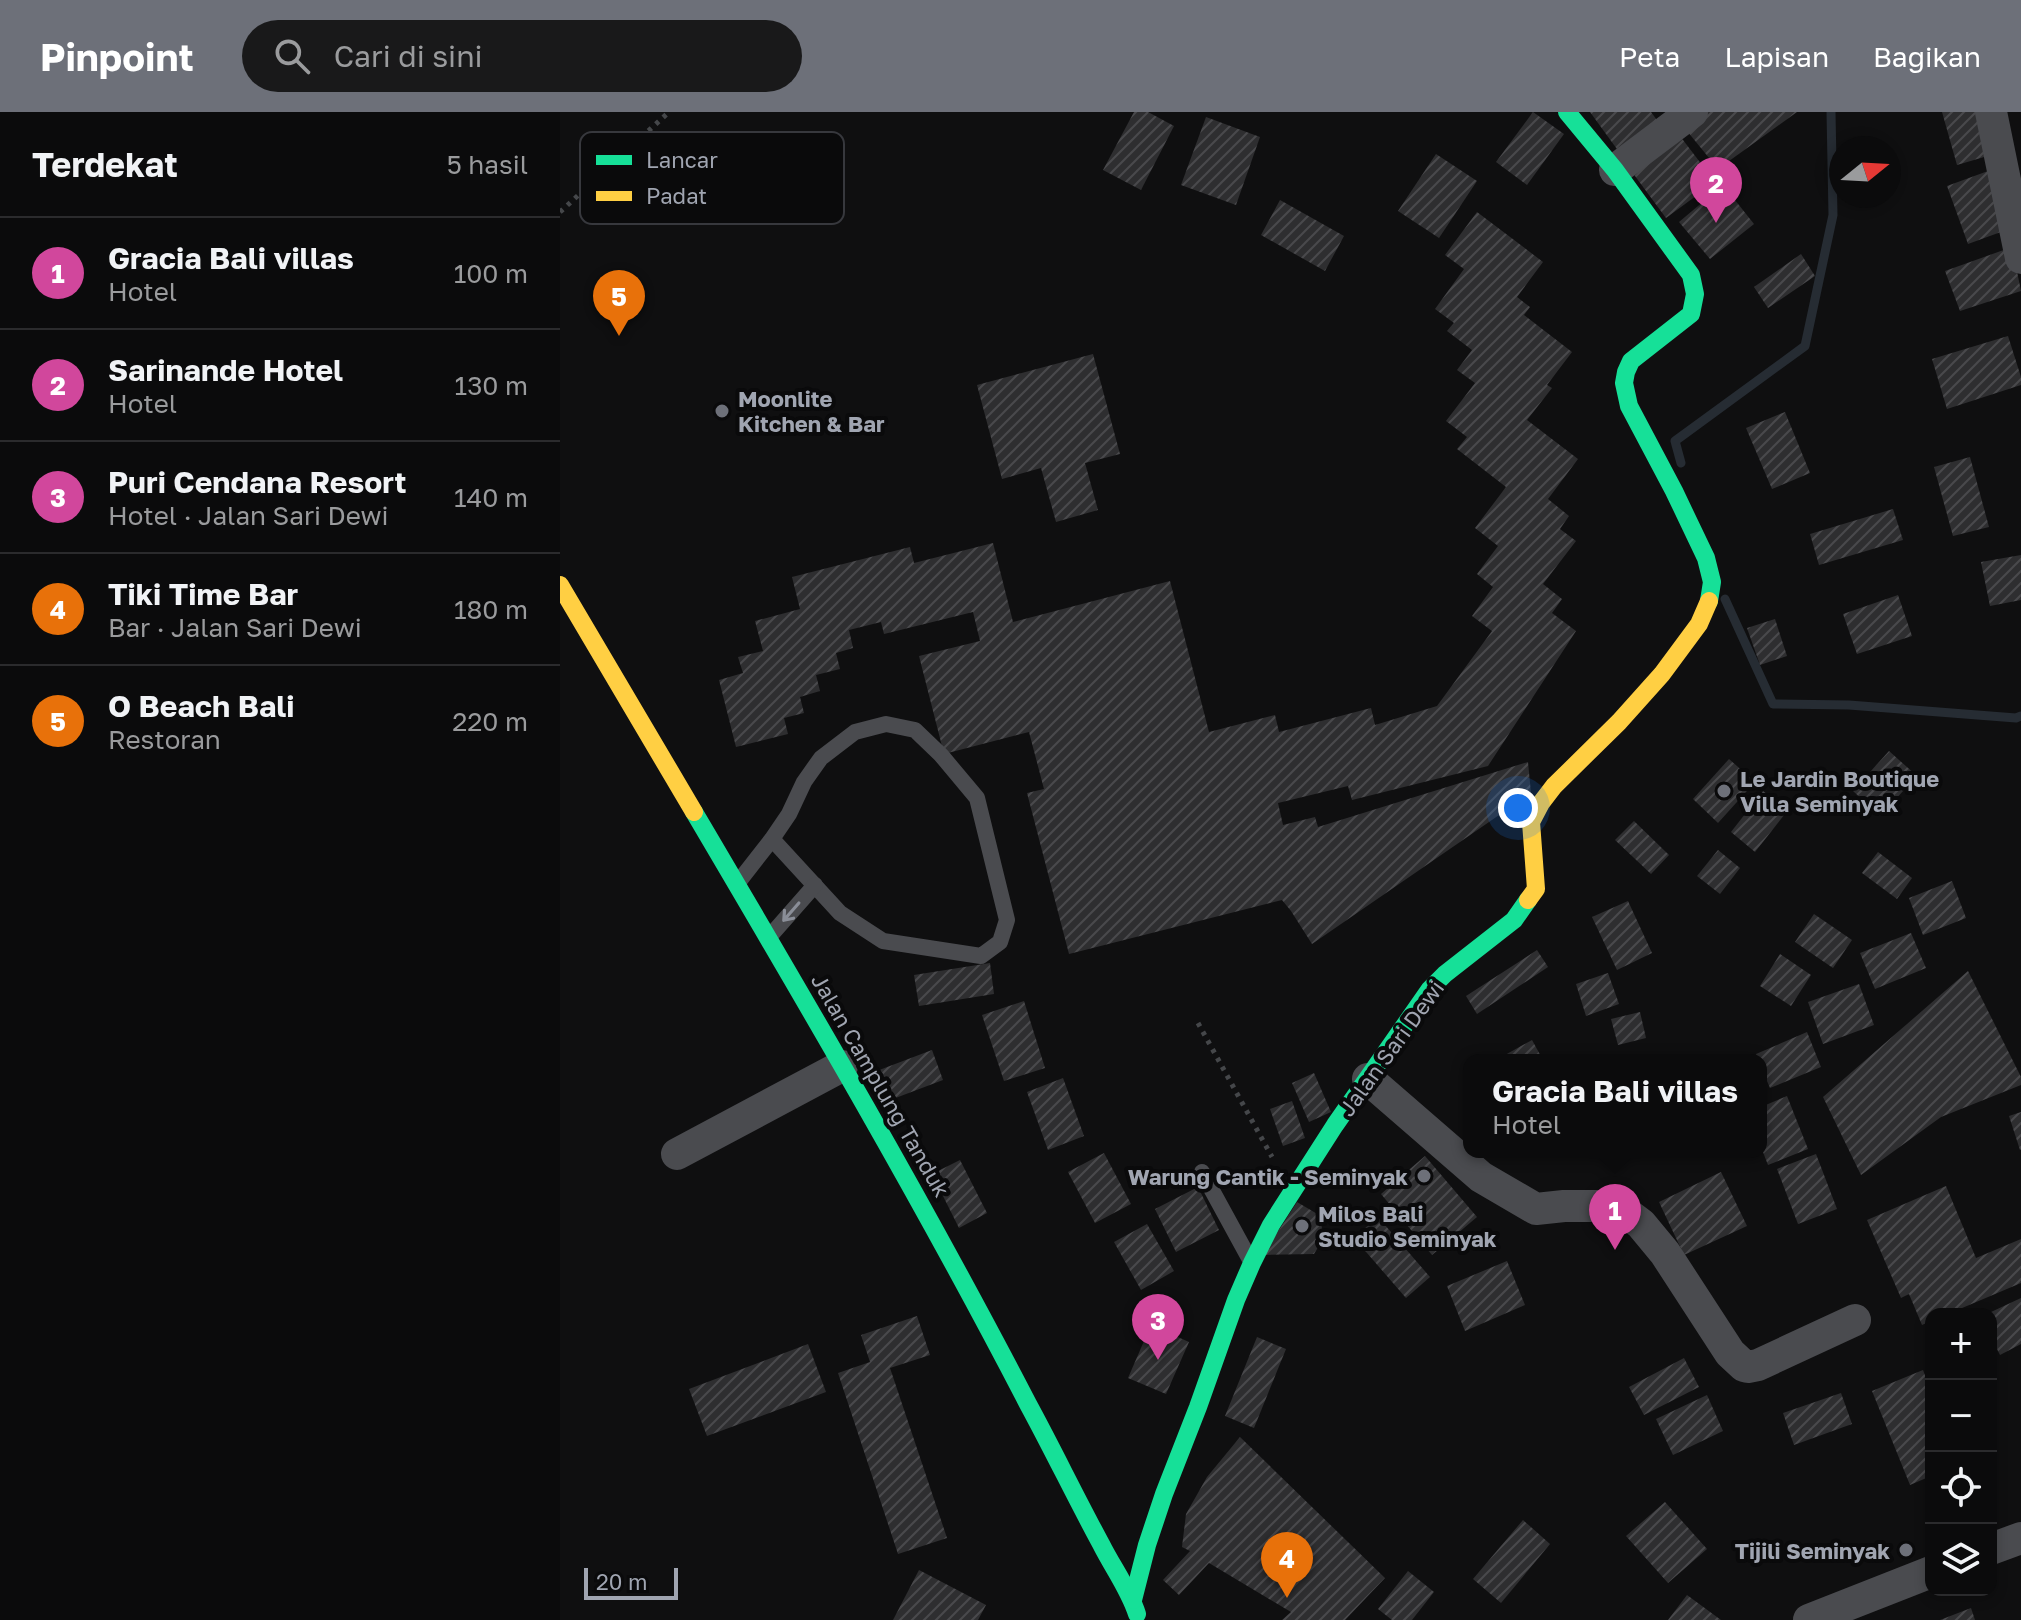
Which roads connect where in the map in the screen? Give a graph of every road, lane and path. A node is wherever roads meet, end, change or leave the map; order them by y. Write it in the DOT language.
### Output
graph roads {
  1 [pos="669,112"];
  2 [pos="1567,112"];
  3 [pos="1692,112"];
  4 [pos="1991,112"];
  5 [pos="647,132"];
  6 [pos="1615,170"];
  7 [pos="580,194"];
  8 [pos="560,212"];
  9 [pos="2021,258"];
  10 [pos="560,585"];
  11 [pos="772,839"];
  12 [pos="737,883"];
  13 [pos="815,885"];
  14 [pos="768,938"];
  15 [pos="1198,1023"];
  16 [pos="842,1066"];
  17 [pos="1368,1079"];
  18 [pos="677,1154"];
  19 [pos="1202,1172"];
  20 [pos="1292,1193"];
  21 [pos="1252,1263"];
  22 [pos="1855,1320"];
  23 [pos="2021,1538"];
  24 [pos="1997,1547"];
  25 [pos="1925,1575"];
  26 [pos="1133,1600"];
  27 [pos="1846,1613"];
  28 [pos="1139,1620"];
  29 [pos="1809,1620"];
  1 -- 5 [label="path"];
  2 -- 6 [label="street"];
  3 -- 6 [label="street"];
  4 -- 9 [label="street"];
  6 -- 17 [label="street, Jalan Sari Dewi"];
  7 -- 8 [label="path"];
  10 -- 12 [label="street, Jalan Camplung Tanduk"];
  11 -- 12 [label="lane"];
  11 -- 13 [label="lane"];
  11 -- 13 [label="lane"];
  12 -- 14 [label="street, Jalan Camplung Tanduk"];
  13 -- 14 [label="lane, one-way"];
  14 -- 16 [label="street, Jalan Camplung Tanduk"];
  15 -- 20 [label="path"];
  16 -- 18 [label="street"];
  16 -- 26 [label="street, Jalan Camplung Tanduk"];
  17 -- 20 [label="street, Jalan Sari Dewi"];
  17 -- 22 [label="street"];
  19 -- 21 [label="lane"];
  20 -- 21 [label="street, Jalan Sari Dewi"];
  21 -- 26 [label="street, Jalan Sari Dewi"];
  23 -- 24 [label="street"];
  25 -- 27 [label="street"];
  26 -- 28 [label="street, Jalan Camplung Tanduk"];
  27 -- 29 [label="street"];
}
